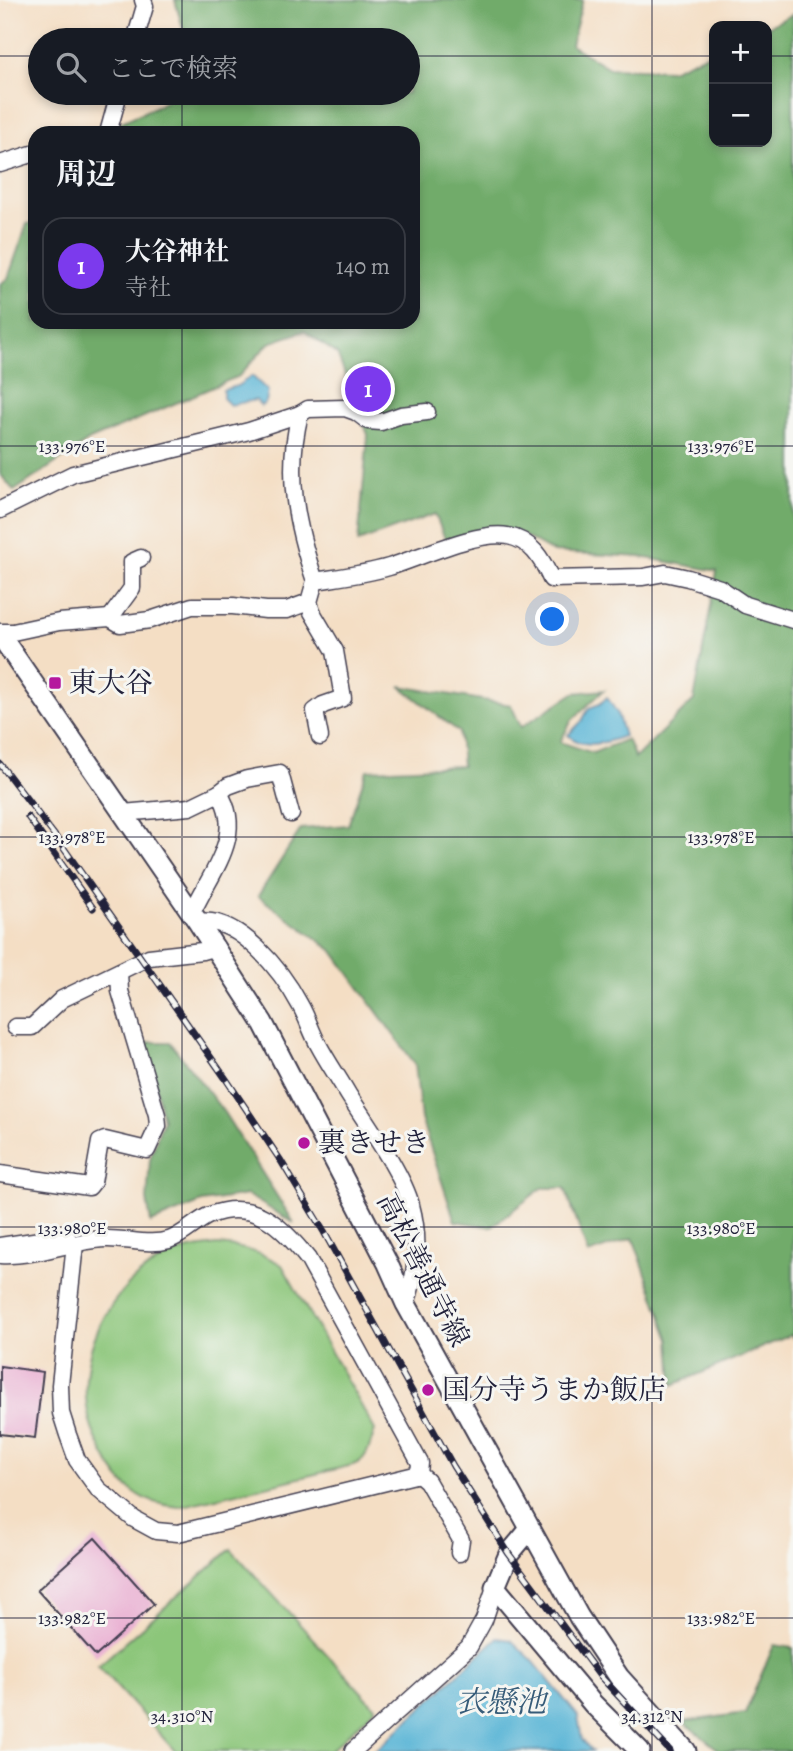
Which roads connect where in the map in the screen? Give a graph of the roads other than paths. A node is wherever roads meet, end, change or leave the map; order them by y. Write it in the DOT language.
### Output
graph roads {
  1 [pos="143,0"];
  2 [pos="139,28"];
  3 [pos="116,105"];
  4 [pos="110,126"];
  5 [pos="28,155"];
  6 [pos="0,164"];
  7 [pos="428,412"];
  8 [pos="300,414"];
  9 [pos="0,510"];
  10 [pos="141,558"];
  11 [pos="316,581"];
  12 [pos="309,602"];
  13 [pos="110,618"];
  14 [pos="793,620"];
  15 [pos="0,633"];
  16 [pos="320,737"];
  17 [pos="219,793"];
  18 [pos="123,813"];
  19 [pos="291,814"];
  20 [pos="195,916"];
  21 [pos="216,947"];
  22 [pos="119,972"];
  23 [pos="15,1027"];
  24 [pos="0,1174"];
  25 [pos="136,1232"];
  26 [pos="75,1244"];
  27 [pos="0,1246"];
  28 [pos="29,1249"];
  29 [pos="0,1255"];
  30 [pos="406,1304"];
  31 [pos="419,1474"];
  32 [pos="530,1530"];
  33 [pos="459,1553"];
  34 [pos="495,1587"];
  35 [pos="353,1751"];
  36 [pos="640,1751"];
  37 [pos="686,1751"];
  1 -- 2 [label="street"];
  3 -- 4 [label="street"];
  5 -- 6 [label="street"];
  7 -- 8 [label="street"];
  8 -- 9 [label="street"];
  8 -- 11 [label="street"];
  10 -- 13 [label="street"];
  11 -- 12 [label="street"];
  11 -- 14 [label="street"];
  12 -- 13 [label="street"];
  12 -- 16 [label="street"];
  13 -- 15 [label="street"];
  15 -- 18 [label="main road, 高松善通寺線"];
  17 -- 18 [label="street"];
  17 -- 19 [label="street"];
  17 -- 20 [label="street"];
  18 -- 20 [label="main road, 高松善通寺線"];
  20 -- 21 [label="main road, 高松善通寺線"];
  20 -- 30 [label="street"];
  21 -- 22 [label="street"];
  21 -- 30 [label="main road, 高松善通寺線"];
  22 -- 23 [label="street"];
  22 -- 24 [label="street"];
  25 -- 28 [label="street"];
  26 -- 28 [label="street"];
  26 -- 31 [label="street"];
  26 -- 31 [label="street"];
  27 -- 28 [label="street"];
  28 -- 29 [label="street"];
  30 -- 32 [label="main road, 高松善通寺線"];
  31 -- 33 [label="street"];
  32 -- 34 [label="main road"];
  32 -- 37 [label="main road, 高松善通寺線"];
  34 -- 35 [label="street"];
  34 -- 36 [label="main road"];
}
